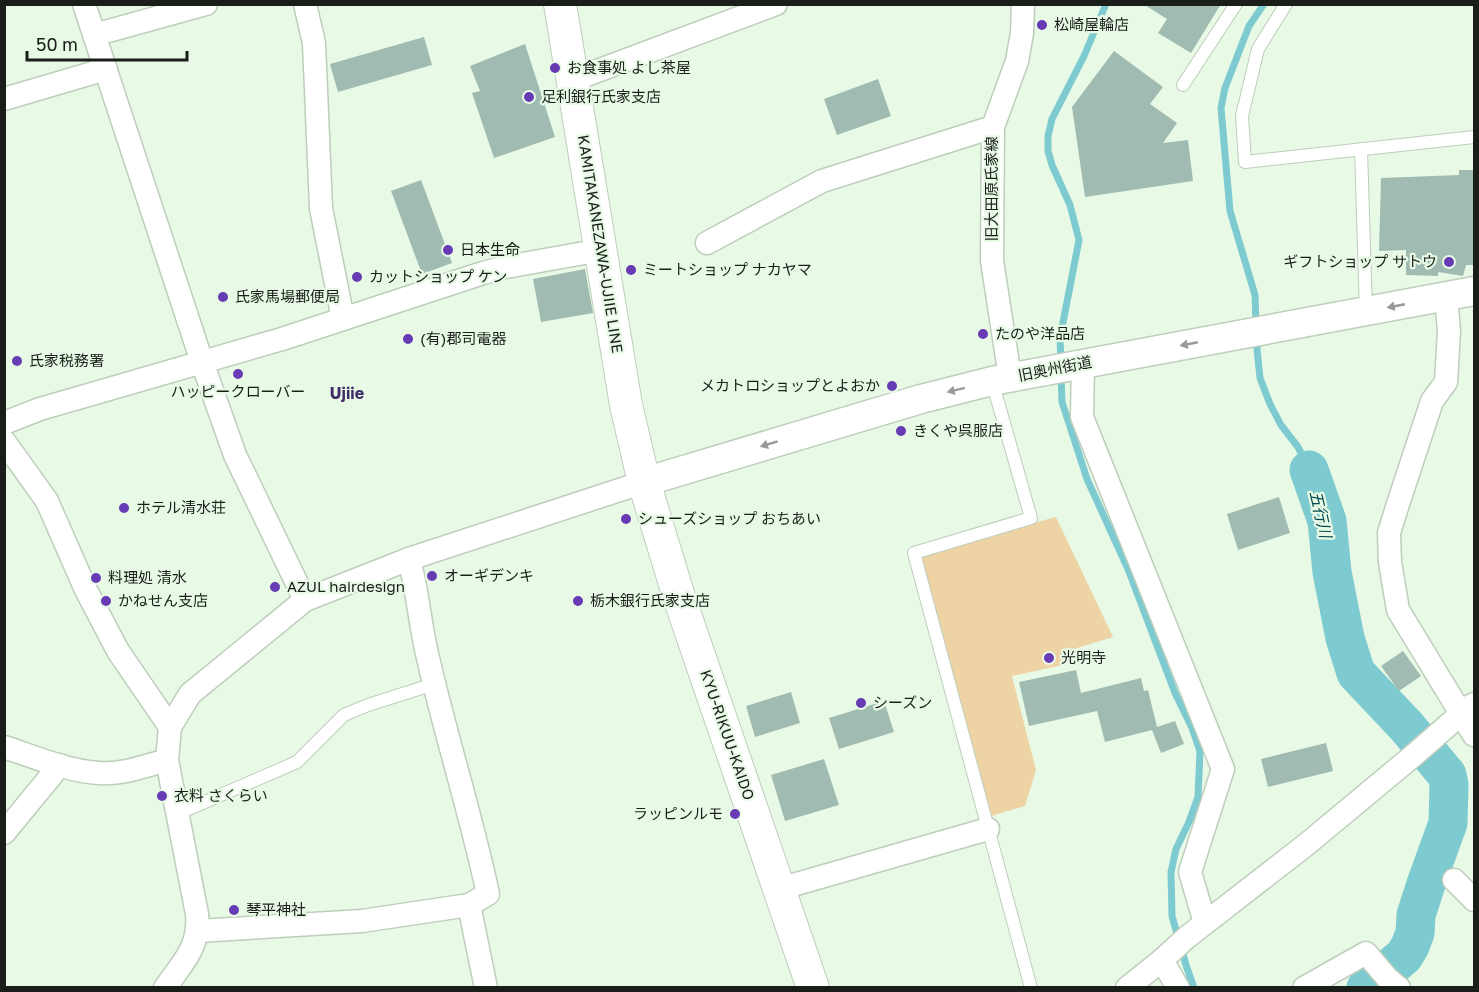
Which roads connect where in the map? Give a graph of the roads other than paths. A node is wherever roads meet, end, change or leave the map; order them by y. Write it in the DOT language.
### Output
graph roads {
  1 [pos="84,4"];
  2 [pos="206,4"];
  3 [pos="305,4"];
  4 [pos="560,4"];
  5 [pos="776,4"];
  6 [pos="1023,4"];
  7 [pos="1236,4"];
  8 [pos="1286,4"];
  9 [pos="94,35"];
  10 [pos="105,69"];
  11 [pos="573,80"];
  12 [pos="1183,85"];
  13 [pos="4,99"];
  14 [pos="993,127"];
  15 [pos="1474,137"];
  16 [pos="1361,149"];
  17 [pos="707,243"];
  18 [pos="601,250"];
  19 [pos="1474,291"];
  20 [pos="1446,297"];
  21 [pos="1366,311"];
  22 [pos="343,319"];
  23 [pos="202,362"];
  24 [pos="1083,364"];
  25 [pos="1001,379"];
  26 [pos="4,423"];
  27 [pos="4,441"];
  28 [pos="644,482"];
  29 [pos="409,559"];
  30 [pos="304,600"];
  31 [pos="434,684"];
  32 [pos="1468,709"];
  33 [pos="170,727"];
  34 [pos="1474,735"];
  35 [pos="5,748"];
  36 [pos="167,760"];
  37 [pos="60,765"];
  38 [pos="177,814"];
  39 [pos="988,829"];
  40 [pos="4,833"];
  41 [pos="1455,880"];
  42 [pos="779,889"];
  43 [pos="1474,900"];
  44 [pos="470,905"];
  45 [pos="1205,923"];
  46 [pos="198,931"];
  47 [pos="1173,950"];
  48 [pos="1387,976"];
  49 [pos="165,987"];
  50 [pos="486,987"];
  51 [pos="813,987"];
  52 [pos="1031,987"];
  53 [pos="1127,987"];
  54 [pos="1178,987"];
  55 [pos="1304,987"];
  1 -- 9 [label="street"];
  2 -- 9 [label="street"];
  3 -- 22 [label="street"];
  4 -- 11 [label="main road, KAMITAKANEZAWA-UJIIE LINE"];
  5 -- 11 [label="street"];
  6 -- 14 [label="street, 旧大田原氏家線"];
  7 -- 12 [label="lane"];
  8 -- 16 [label="lane"];
  9 -- 10 [label="street"];
  10 -- 13 [label="street"];
  10 -- 23 [label="street"];
  11 -- 18 [label="main road, KAMITAKANEZAWA-UJIIE LINE"];
  14 -- 17 [label="street"];
  14 -- 25 [label="street, 旧大田原氏家線"];
  15 -- 16 [label="lane"];
  16 -- 21 [label="lane"];
  18 -- 22 [label="street"];
  18 -- 28 [label="main road, KAMITAKANEZAWA-UJIIE LINE"];
  19 -- 20 [label="street, 旧奥州街道"];
  20 -- 21 [label="street, 旧奥州街道, one-way"];
  20 -- 32 [label="street"];
  21 -- 24 [label="street, 旧奥州街道, one-way"];
  22 -- 23 [label="street"];
  23 -- 26 [label="street"];
  23 -- 30 [label="street"];
  24 -- 25 [label="street, 旧奥州街道"];
  24 -- 45 [label="street"];
  25 -- 28 [label="street, 旧奥州街道, one-way"];
  25 -- 39 [label="lane"];
  27 -- 33 [label="street"];
  28 -- 29 [label="street"];
  28 -- 42 [label="main road, KYU-RIKUU-KAIDO"];
  29 -- 30 [label="street"];
  29 -- 31 [label="street"];
  30 -- 33 [label="street"];
  31 -- 38 [label="lane"];
  31 -- 44 [label="street"];
  32 -- 34 [label="street"];
  32 -- 45 [label="street"];
  33 -- 36 [label="street"];
  35 -- 37 [label="street"];
  36 -- 37 [label="street"];
  36 -- 38 [label="street"];
  37 -- 40 [label="street"];
  38 -- 46 [label="street"];
  39 -- 42 [label="street"];
  39 -- 52 [label="lane"];
  41 -- 43 [label="street"];
  42 -- 51 [label="main road, KYU-RIKUU-KAIDO"];
  44 -- 46 [label="street"];
  44 -- 50 [label="street"];
  45 -- 47 [label="street"];
  46 -- 49 [label="street"];
  47 -- 53 [label="street"];
  47 -- 54 [label="street"];
  48 -- 55 [label="street"];
}
